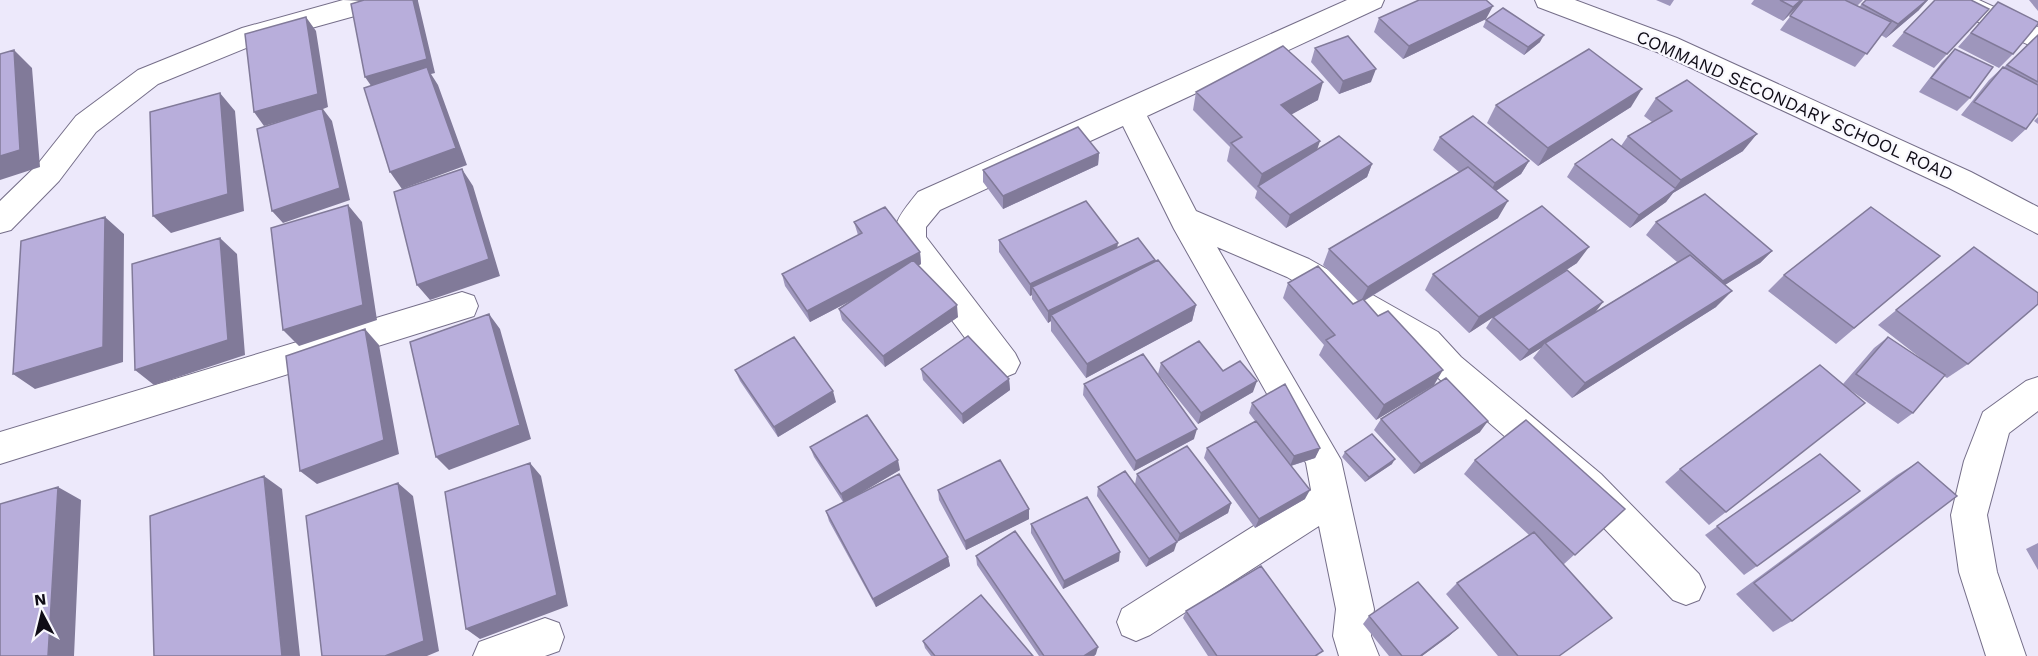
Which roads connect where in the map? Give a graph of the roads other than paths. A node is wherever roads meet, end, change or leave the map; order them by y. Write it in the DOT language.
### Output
graph roads {
  1 [pos="1371,0"];
  2 [pos="1548,0"];
  3 [pos="1955,0"];
  4 [pos="370,2"];
  5 [pos="2038,39"];
  6 [pos="1130,111"];
  7 [pos="1185,220"];
  8 [pos="0,221"];
  9 [pos="2038,222"];
  10 [pos="462,306"];
  11 [pos="1004,363"];
  12 [pos="2038,392"];
  13 [pos="0,448"];
  14 [pos="1331,498"];
  15 [pos="1686,587"];
  16 [pos="1136,622"];
  17 [pos="545,637"];
  18 [pos="493,656"];
  19 [pos="1359,656"];
  20 [pos="2007,656"];
  1 -- 6 [label="street"];
  2 -- 9 [label="street, COMMAND SECONDARY SCHOOL ROAD"];
  3 -- 5 [label="street"];
  4 -- 8 [label="street"];
  6 -- 7 [label="street"];
  6 -- 11 [label="street"];
  7 -- 14 [label="street"];
  7 -- 15 [label="street"];
  10 -- 13 [label="street"];
  12 -- 20 [label="street"];
  14 -- 16 [label="street"];
  14 -- 19 [label="street"];
  17 -- 18 [label="street"];
}
